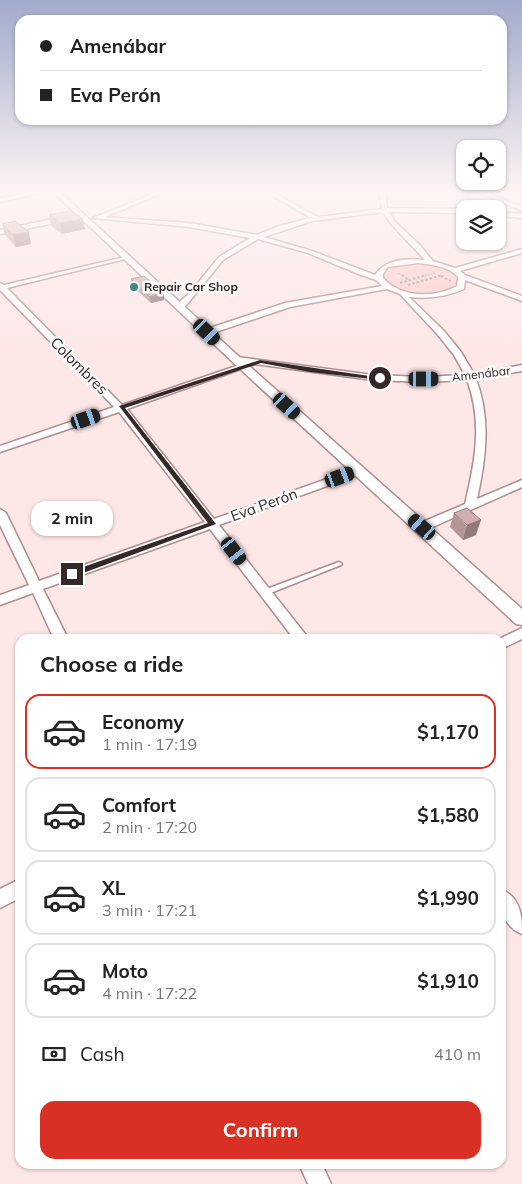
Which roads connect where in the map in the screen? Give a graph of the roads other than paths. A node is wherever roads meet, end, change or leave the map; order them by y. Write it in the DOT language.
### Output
graph roads {
  1 [pos="117,246"];
  2 [pos="243,246"];
  3 [pos="290,246"];
  4 [pos="416,246"];
  5 [pos="522,251"];
  6 [pos="127,257"];
  7 [pos="430,262"];
  8 [pos="453,274"];
  9 [pos="379,278"];
  10 [pos="390,285"];
  11 [pos="1,287"];
  12 [pos="401,290"];
  13 [pos="522,299"];
  14 [pos="180,306"];
  15 [pos="207,332"];
  16 [pos="240,363"];
  17 [pos="522,368"];
  18 [pos="472,378"];
  19 [pos="121,407"];
  20 [pos="0,448"];
  21 [pos="359,471"];
  22 [pos="522,483"];
  23 [pos="470,505"];
  24 [pos="0,513"];
  25 [pos="213,524"];
  26 [pos="422,527"];
  27 [pos="339,564"];
  28 [pos="37,586"];
  29 [pos="266,592"];
  30 [pos="0,600"];
  31 [pos="522,619"];
  32 [pos="522,633"];
  33 [pos="59,634"];
  34 [pos="298,634"];
  35 [pos="506,641"];
  36 [pos="15,891"];
  37 [pos="0,899"];
  38 [pos="506,904"];
  39 [pos="522,925"];
  40 [pos="312,1169"];
  41 [pos="320,1184"];
  1 -- 6 [label="street"];
  2 -- 14 [label="street"];
  3 -- 9 [label="street"];
  4 -- 7 [label="street"];
  5 -- 8 [label="street"];
  6 -- 11 [label="street"];
  6 -- 14 [label="street"];
  7 -- 8 [label="street"];
  7 -- 9 [label="street"];
  8 -- 12 [label="street"];
  8 -- 13 [label="street"];
  9 -- 10 [label="street"];
  10 -- 12 [label="street"];
  10 -- 15 [label="street"];
  11 -- 19 [label="street, Colombres"];
  12 -- 18 [label="street"];
  14 -- 15 [label="street"];
  15 -- 16 [label="street"];
  16 -- 18 [label="street, Amenábar"];
  16 -- 19 [label="street, Amenábar"];
  16 -- 21 [label="street"];
  17 -- 18 [label="street, Amenábar"];
  18 -- 23 [label="street"];
  19 -- 20 [label="street, Amenábar"];
  19 -- 25 [label="street, Colombres"];
  21 -- 25 [label="street, Eva Perón"];
  21 -- 26 [label="street"];
  22 -- 23 [label="street"];
  23 -- 26 [label="street"];
  24 -- 28 [label="street"];
  25 -- 28 [label="street, Eva Perón"];
  25 -- 29 [label="street, Colombres"];
  26 -- 31 [label="street"];
  27 -- 29 [label="lane"];
  28 -- 30 [label="street, Eva Perón"];
  28 -- 33 [label="street"];
  29 -- 34 [label="street, Colombres"];
  32 -- 35 [label="street"];
  36 -- 37 [label="street"];
  38 -- 39 [label="street"];
  40 -- 41 [label="street"];
}
